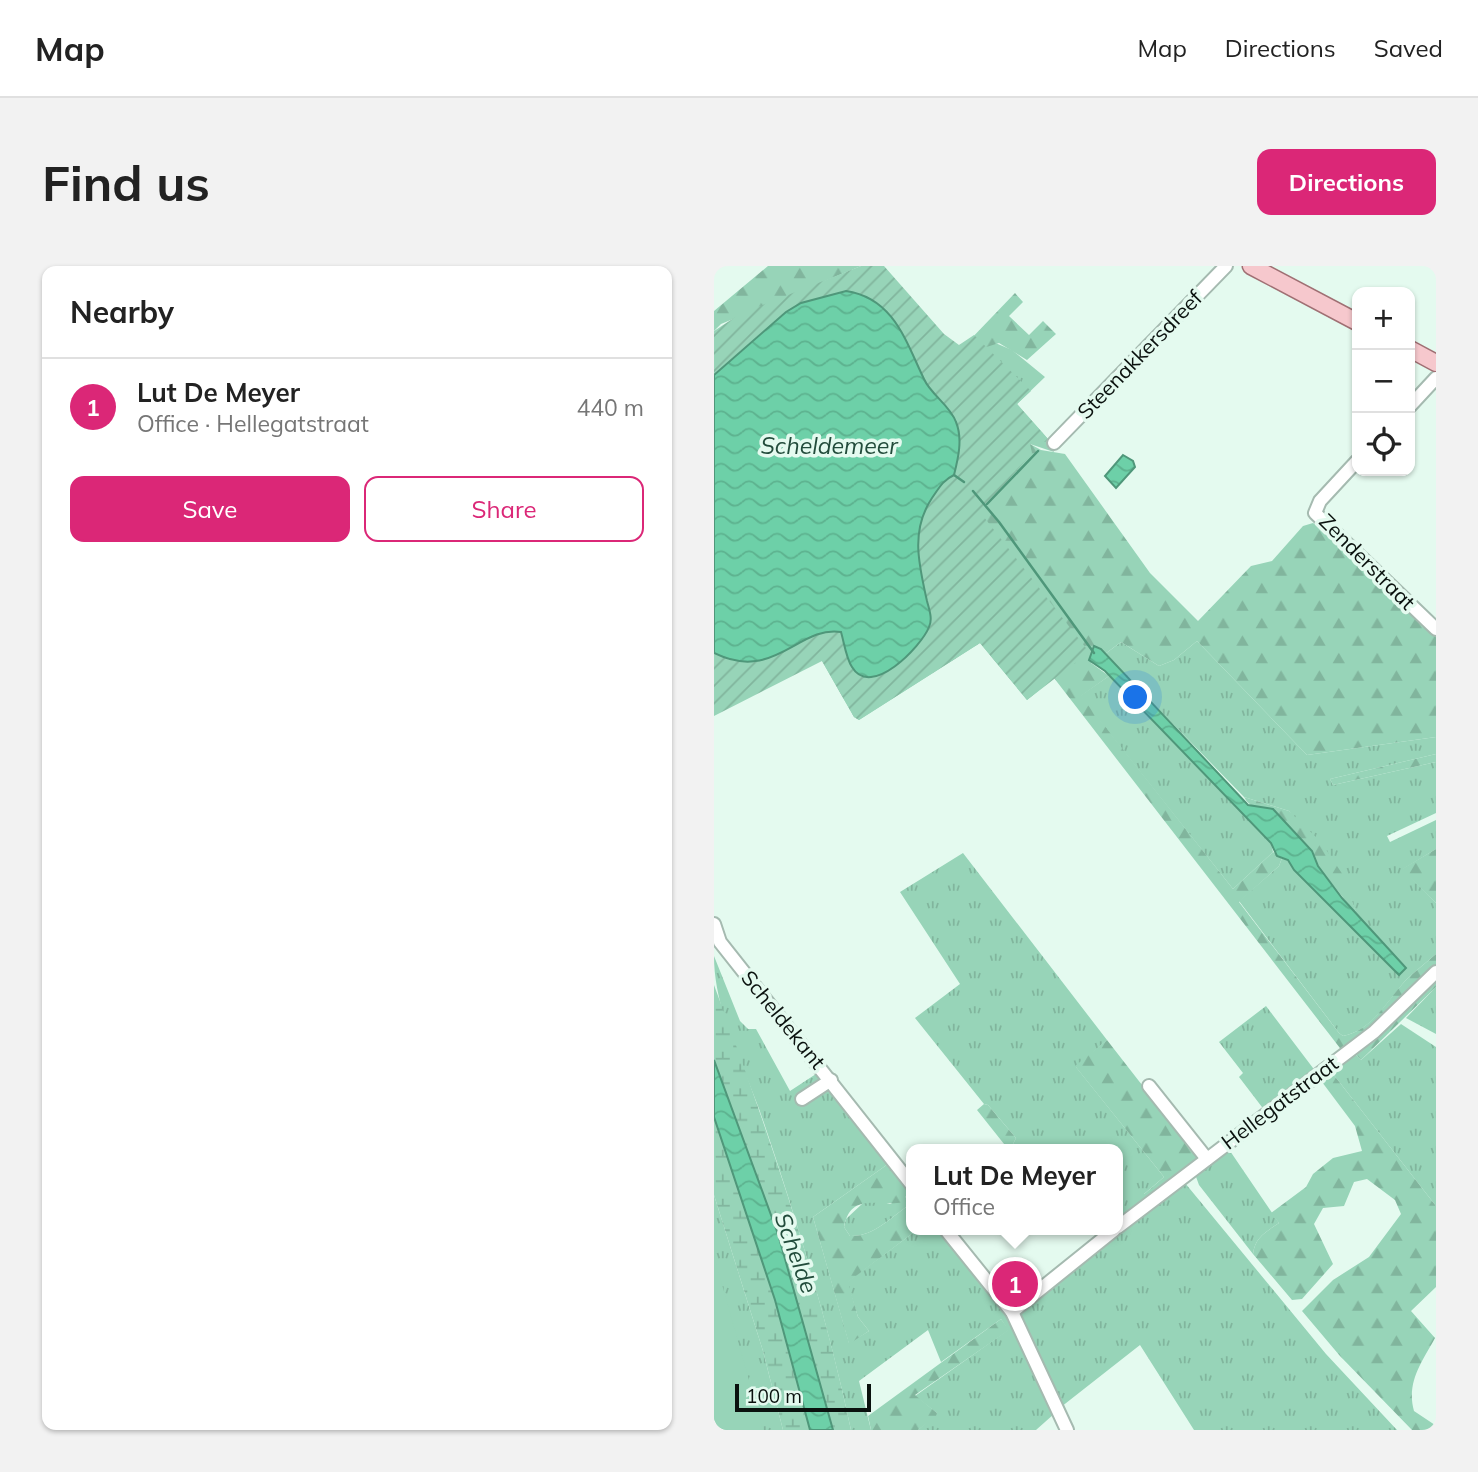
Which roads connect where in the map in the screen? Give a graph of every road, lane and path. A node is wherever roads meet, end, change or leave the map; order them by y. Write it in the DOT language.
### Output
graph roads {
  1 [pos="1226,266"];
  2 [pos="1251,266"];
  3 [pos="1352,319"];
  4 [pos="1412,350"];
  5 [pos="1436,363"];
  6 [pos="1436,378"];
  7 [pos="1415,400"];
  8 [pos="1054,443"];
  9 [pos="1352,466"];
  10 [pos="1436,629"];
  11 [pos="714,924"];
  12 [pos="1436,972"];
  13 [pos="831,1080"];
  14 [pos="1149,1086"];
  15 [pos="802,1099"];
  16 [pos="1207,1159"];
  17 [pos="906,1177"];
  18 [pos="1123,1223"];
  19 [pos="950,1235"];
  20 [pos="1107,1235"];
  21 [pos="1012,1312"];
  22 [pos="1067,1430"];
  1 -- 8 [label="street, Steenakkersdreef"];
  2 -- 3 [label="main road"];
  4 -- 5 [label="main road"];
  6 -- 7 [label="street"];
  9 -- 10 [label="street, Zenderstraat"];
  11 -- 13 [label="street, Scheldekant"];
  12 -- 16 [label="street, Hellegatstraat"];
  13 -- 15 [label="street, Scheldekant"];
  13 -- 17 [label="street, Scheldekant"];
  14 -- 16 [label="street"];
  16 -- 18 [label="street, Hellegatstraat"];
  19 -- 21 [label="street"];
  20 -- 21 [label="street, Hellegatstraat"];
  21 -- 22 [label="street"];
}
